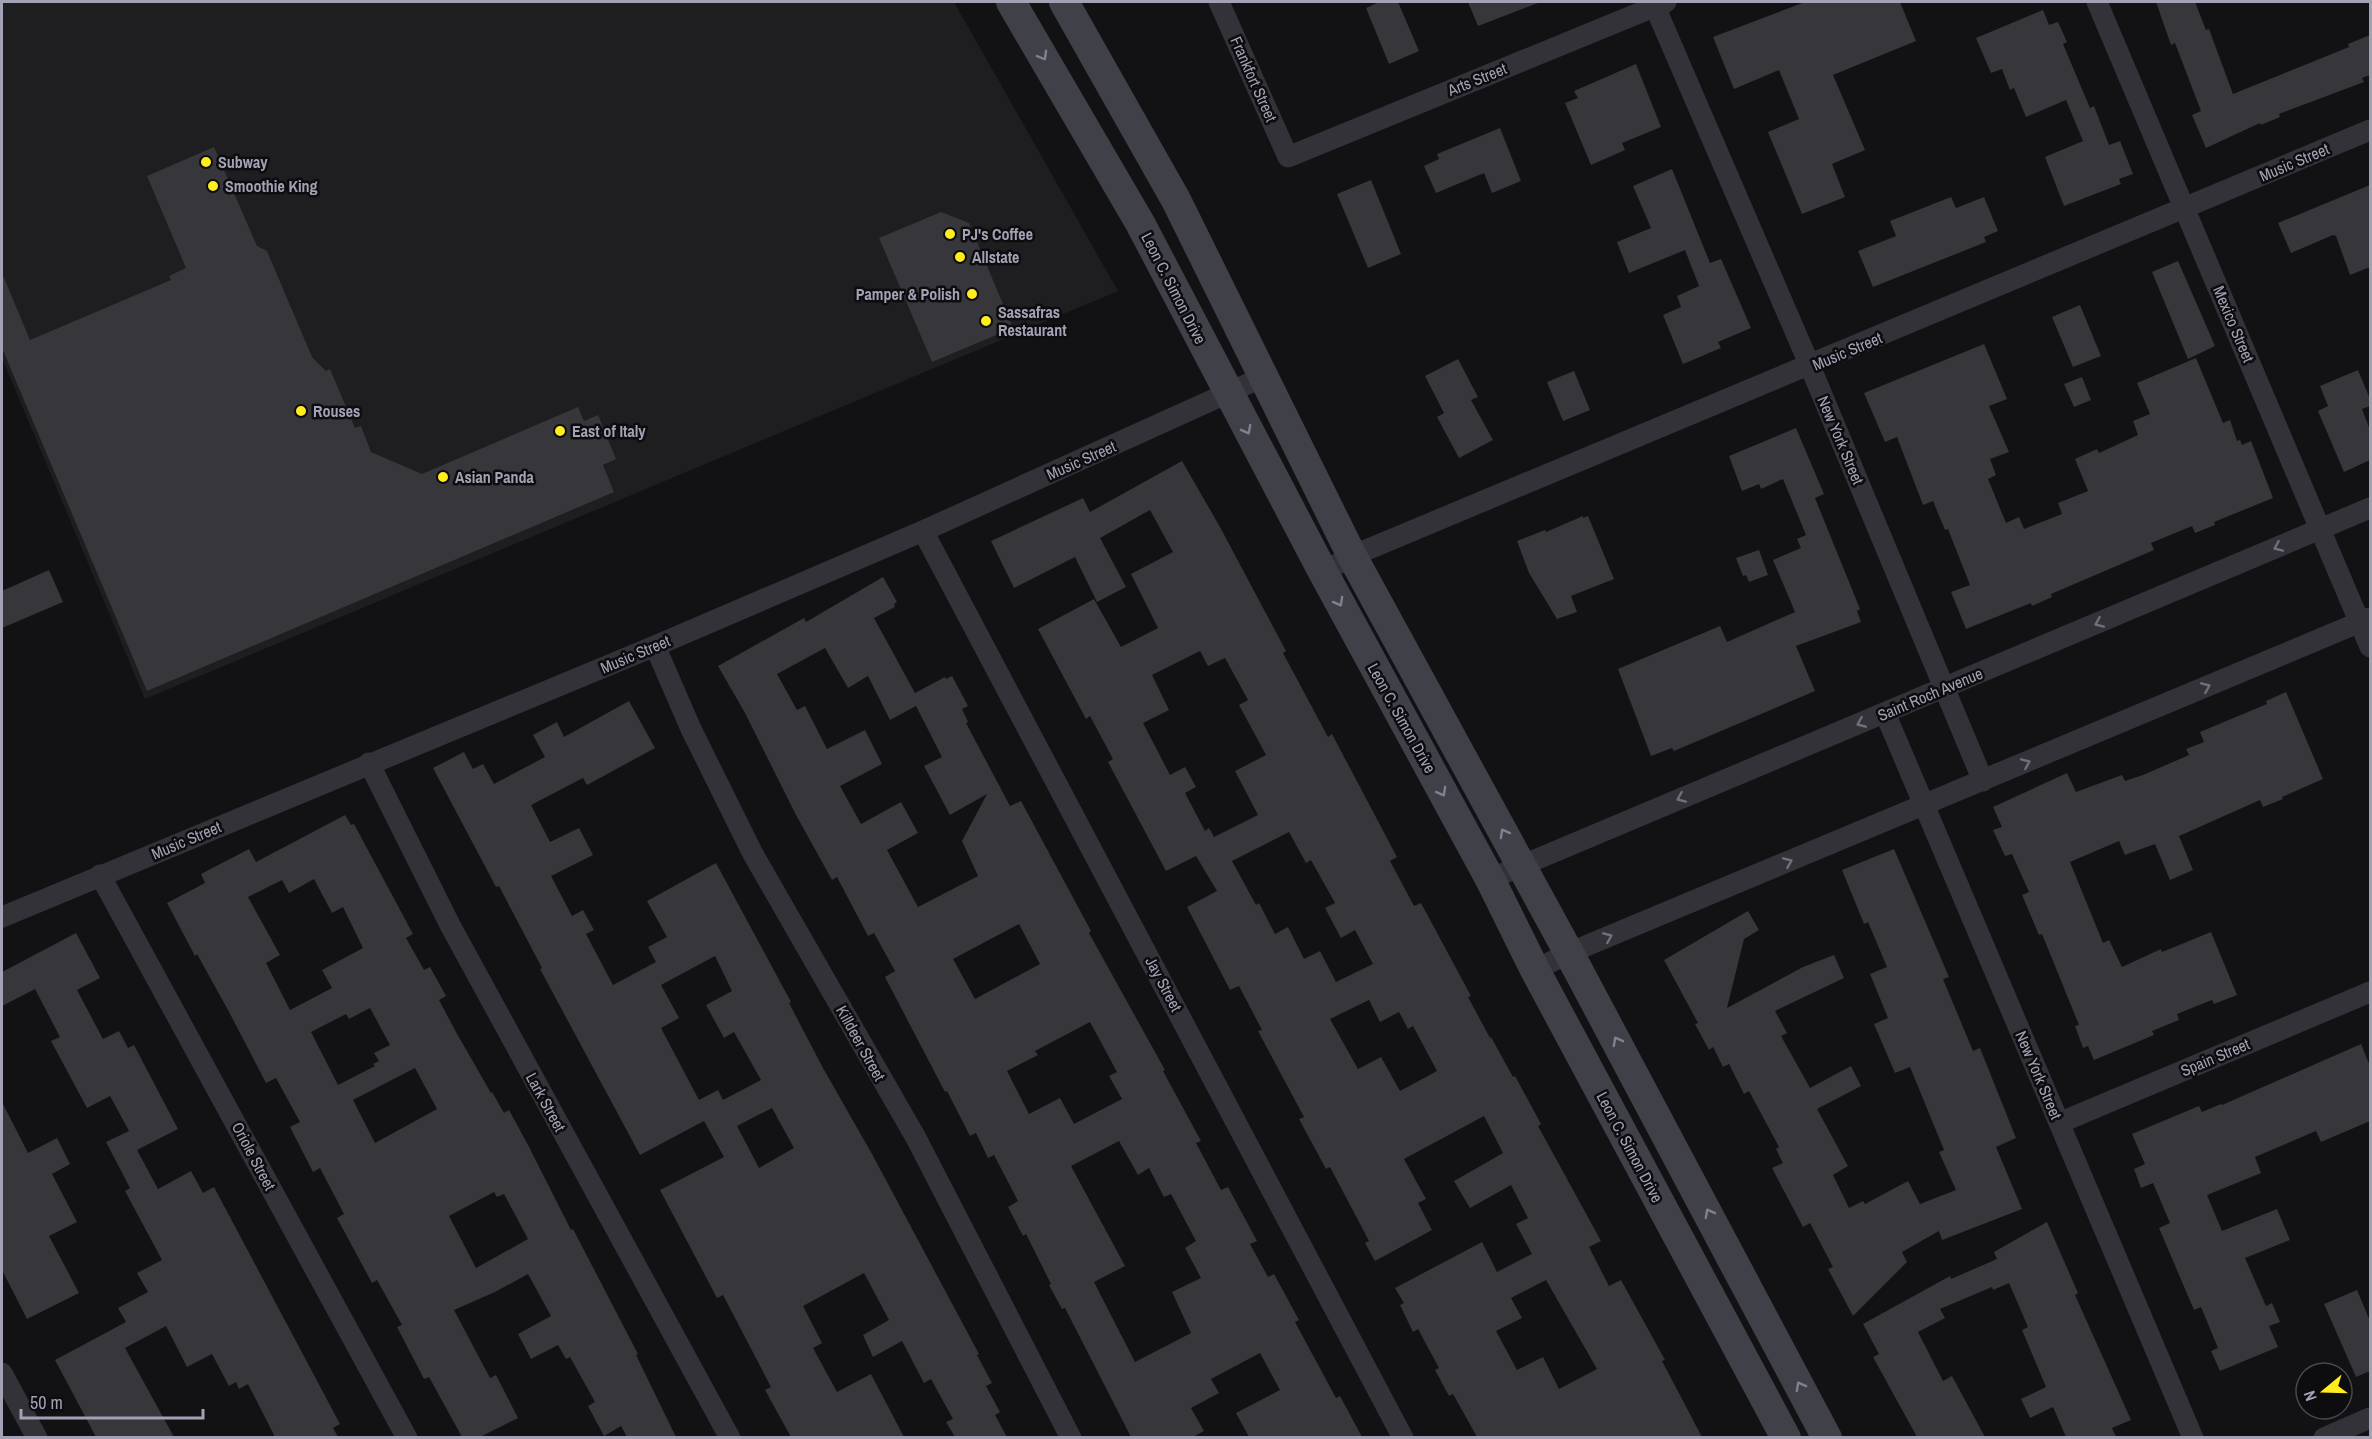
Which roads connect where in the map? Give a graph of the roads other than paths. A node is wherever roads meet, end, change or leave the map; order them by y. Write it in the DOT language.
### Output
graph roads {
  1 [pos="1011,2"];
  2 [pos="1046,2"];
  3 [pos="1064,2"];
  4 [pos="1220,2"];
  5 [pos="2097,2"];
  6 [pos="1658,3"];
  7 [pos="1105,72"];
  8 [pos="2370,130"];
  9 [pos="1288,157"];
  10 [pos="1176,200"];
  11 [pos="2185,208"];
  12 [pos="1140,224"];
  13 [pos="1810,366"];
  14 [pos="1263,377"];
  15 [pos="1228,393"];
  16 [pos="2370,508"];
  17 [pos="2320,529"];
  18 [pos="923,531"];
  19 [pos="1352,556"];
  20 [pos="1323,572"];
  21 [pos="2365,621"];
  22 [pos="655,646"];
  23 [pos="2370,647"];
  24 [pos="1945,688"];
  25 [pos="1885,713"];
  26 [pos="369,764"];
  27 [pos="1983,781"];
  28 [pos="1925,804"];
  29 [pos="1522,865"];
  30 [pos="100,876"];
  31 [pos="1490,879"];
  32 [pos="2,917"];
  33 [pos="1569,953"];
  34 [pos="1535,970"];
  35 [pos="2370,992"];
  36 [pos="2059,1122"];
  37 [pos="2,1373"];
  38 [pos="2370,1418"];
  39 [pos="37,1437"];
  40 [pos="407,1437"];
  41 [pos="730,1437"];
  42 [pos="1071,1437"];
  43 [pos="1403,1437"];
  44 [pos="1786,1437"];
  45 [pos="1827,1437"];
  46 [pos="2193,1437"];
  47 [pos="2324,1437"];
  1 -- 12 [label="main road, Leon C. Simon Drive, one-way"];
  2 -- 7 [label="main road"];
  3 -- 7 [label="main road, Leon C. Simon Drive"];
  4 -- 9 [label="street, Frankfort Street"];
  5 -- 11 [label="street, Mexico Street"];
  6 -- 9 [label="street, Arts Street"];
  6 -- 13 [label="street, New York Street"];
  7 -- 10 [label="main road, Leon C. Simon Drive"];
  8 -- 11 [label="street, Music Street"];
  10 -- 12 [label="main road"];
  10 -- 14 [label="main road, Leon C. Simon Drive"];
  11 -- 13 [label="street, Music Street"];
  11 -- 17 [label="street, Mexico Street"];
  12 -- 15 [label="main road, Leon C. Simon Drive"];
  13 -- 19 [label="street, Music Street"];
  13 -- 24 [label="street, New York Street"];
  14 -- 15 [label="street, Music Street"];
  14 -- 19 [label="main road, Leon C. Simon Drive"];
  15 -- 18 [label="street, Music Street"];
  15 -- 20 [label="main road, Leon C. Simon Drive, one-way"];
  16 -- 17 [label="street, Saint Roch Avenue"];
  17 -- 21 [label="street, Mexico Street"];
  17 -- 24 [label="street, Saint Roch Avenue, one-way"];
  18 -- 22 [label="street, Music Street"];
  18 -- 43 [label="street, Jay Street"];
  19 -- 20 [label="street, Music Street"];
  29 -- 19 [label="main road, Leon C. Simon Drive, one-way"];
  20 -- 31 [label="main road, Leon C. Simon Drive, one-way"];
  21 -- 23 [label="street, Mexico Street"];
  27 -- 21 [label="street, one-way"];
  22 -- 26 [label="street, Music Street"];
  22 -- 42 [label="street, Killdeer Street"];
  24 -- 25 [label="street, Saint Roch Avenue"];
  24 -- 27 [label="street, New York Street"];
  25 -- 28 [label="street, New York Street"];
  25 -- 29 [label="street, Saint Roch Avenue, one-way"];
  26 -- 30 [label="street, Music Street"];
  26 -- 41 [label="street, Lark Street"];
  27 -- 28 [label="street"];
  33 -- 28 [label="street, one-way"];
  28 -- 36 [label="street, New York Street"];
  29 -- 31 [label="street, Saint Roch Avenue"];
  29 -- 33 [label="main road, Leon C. Simon Drive"];
  30 -- 32 [label="street, Music Street"];
  30 -- 40 [label="street, Oriole Street"];
  31 -- 34 [label="main road, Leon C. Simon Drive"];
  33 -- 34 [label="street"];
  45 -- 33 [label="main road, Leon C. Simon Drive, one-way"];
  34 -- 44 [label="main road, Leon C. Simon Drive"];
  35 -- 36 [label="street, Spain Street"];
  36 -- 46 [label="street, New York Street"];
  37 -- 39 [label="street"];
  38 -- 47 [label="street"];
}
